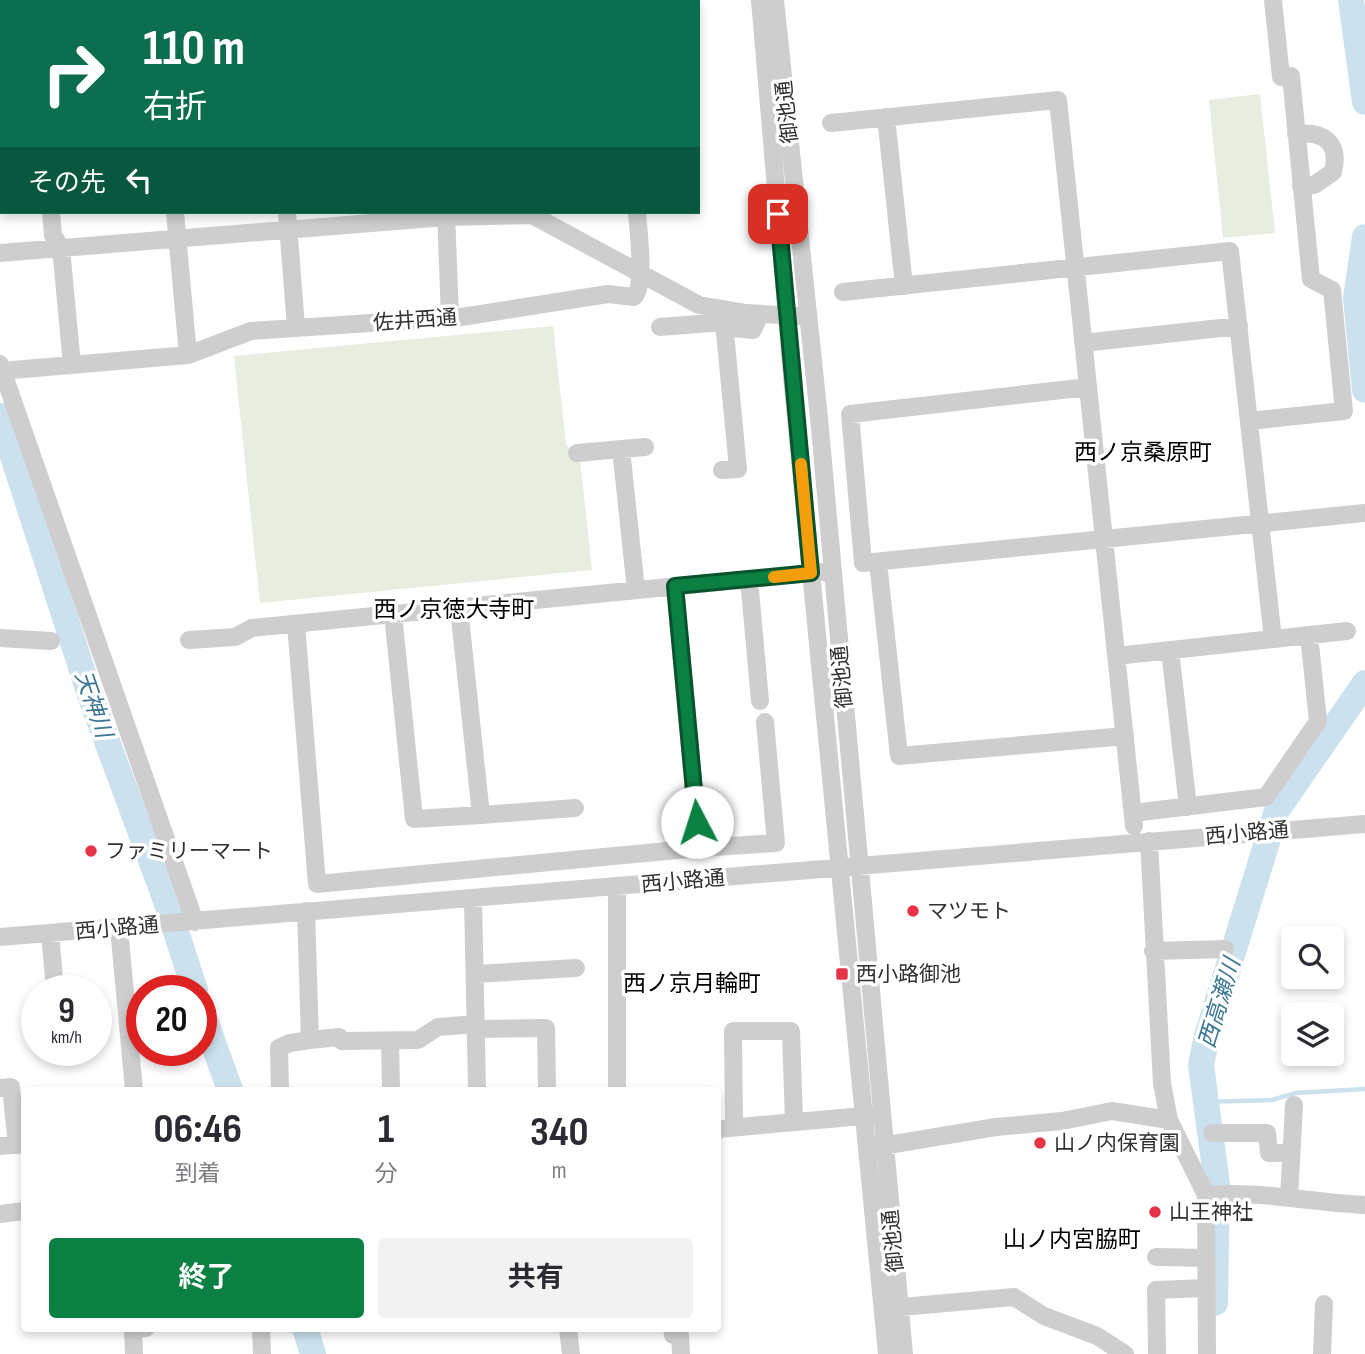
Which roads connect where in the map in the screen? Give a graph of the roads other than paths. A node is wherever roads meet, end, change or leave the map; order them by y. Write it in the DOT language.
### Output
graph roads {
  1 [pos="760,0"];
  2 [pos="775,0"];
  3 [pos="1273,0"];
  4 [pos="886,117"];
  5 [pos="831,123"];
  6 [pos="1296,134"];
  7 [pos="1301,186"];
  8 [pos="51,214"];
  9 [pos="175,214"];
  10 [pos="446,214"];
  11 [pos="534,214"];
  12 [pos="637,214"];
  13 [pos="287,221"];
  14 [pos="177,239"];
  15 [pos="61,248"];
  16 [pos="0,253"];
  17 [pos="1075,268"];
  18 [pos="640,275"];
  19 [pos="904,286"];
  20 [pos="843,292"];
  21 [pos="760,314"];
  22 [pos="808,315"];
  23 [pos="787,316"];
  24 [pos="450,318"];
  25 [pos="1239,326"];
  26 [pos="296,327"];
  27 [pos="660,327"];
  28 [pos="724,327"];
  29 [pos="1083,343"];
  30 [pos="188,355"];
  31 [pos="72,365"];
  32 [pos="1,368"];
  33 [pos="1088,387"];
  34 [pos="1249,421"];
  35 [pos="645,447"];
  36 [pos="621,449"];
  37 [pos="578,453"];
  38 [pos="722,470"];
  39 [pos="1365,513"];
  40 [pos="1261,524"];
  41 [pos="1104,537"];
  42 [pos="878,562"];
  43 [pos="833,571"];
  44 [pos="811,573"];
  45 [pos="749,579"];
  46 [pos="675,586"];
  47 [pos="636,590"];
  48 [pos="460,608"];
  49 [pos="393,614"];
  50 [pos="296,624"];
  51 [pos="1347,631"];
  52 [pos="1309,635"];
  53 [pos="0,638"];
  54 [pos="1273,639"];
  55 [pos="189,640"];
  56 [pos="51,641"];
  57 [pos="1170,650"];
  58 [pos="1116,656"];
  59 [pos="760,701"];
  60 [pos="765,722"];
  61 [pos="1125,736"];
  62 [pos="1188,807"];
  63 [pos="575,808"];
  64 [pos="481,815"];
  65 [pos="1365,824"];
  66 [pos="1149,841"];
  67 [pos="699,848"];
  68 [pos="849,868"];
  69 [pos="617,887"];
  70 [pos="473,899"];
  71 [pos="306,911"];
  72 [pos="189,922"];
  73 [pos="119,928"];
  74 [pos="50,933"];
  75 [pos="0,937"];
  76 [pos="1225,949"];
  77 [pos="1153,951"];
  78 [pos="576,968"];
  79 [pos="476,974"];
  80 [pos="54,975"];
  81 [pos="477,1026"];
  82 [pos="310,1040"];
  83 [pos="390,1041"];
  84 [pos="134,1087"];
  85 [pos="280,1087"];
  86 [pos="391,1087"];
  87 [pos="477,1087"];
  88 [pos="547,1087"];
  89 [pos="617,1087"];
  90 [pos="0,1088"];
  91 [pos="1294,1105"];
  92 [pos="873,1115"];
  93 [pos="1170,1121"];
  94 [pos="794,1122"];
  95 [pos="725,1128"];
  96 [pos="1212,1133"];
  97 [pos="14,1145"];
  98 [pos="877,1146"];
  99 [pos="1291,1153"];
  100 [pos="1213,1195"];
  101 [pos="1289,1197"];
  102 [pos="1365,1205"];
  103 [pos="21,1211"];
  104 [pos="0,1214"];
  105 [pos="1156,1257"];
  106 [pos="1206,1258"];
  107 [pos="1206,1288"];
  108 [pos="1324,1304"];
  109 [pos="891,1308"];
  110 [pos="133,1332"];
  111 [pos="261,1332"];
  112 [pos="568,1332"];
  113 [pos="676,1332"];
  114 [pos="1157,1353"];
  115 [pos="134,1354"];
  116 [pos="262,1354"];
  117 [pos="565,1354"];
  118 [pos="571,1354"];
  119 [pos="681,1354"];
  120 [pos="887,1354"];
  121 [pos="904,1354"];
  122 [pos="1125,1354"];
  123 [pos="1207,1354"];
  124 [pos="1322,1354"];
  1 -- 23 [label="street, 御池通"];
  2 -- 22 [label="street, 御池通"];
  3 -- 6 [label="street"];
  4 -- 5 [label="street"];
  4 -- 17 [label="street"];
  4 -- 19 [label="street"];
  6 -- 7 [label="street"];
  6 -- 7 [label="street"];
  7 -- 34 [label="street"];
  8 -- 15 [label="street"];
  9 -- 14 [label="street"];
  10 -- 13 [label="street"];
  10 -- 24 [label="street"];
  11 -- 18 [label="street"];
  12 -- 18 [label="street"];
  13 -- 14 [label="street"];
  13 -- 26 [label="street"];
  14 -- 15 [label="street"];
  14 -- 30 [label="street"];
  15 -- 16 [label="street"];
  15 -- 31 [label="street"];
  17 -- 19 [label="street"];
  17 -- 25 [label="street"];
  17 -- 29 [label="street"];
  18 -- 21 [label="street"];
  18 -- 24 [label="street, 佐井西通"];
  19 -- 20 [label="street"];
  21 -- 23 [label="street"];
  21 -- 28 [label="street"];
  22 -- 23 [label="street"];
  22 -- 43 [label="street, 御池通"];
  23 -- 44 [label="street, 御池通"];
  24 -- 26 [label="street, 佐井西通"];
  25 -- 29 [label="street"];
  25 -- 34 [label="street"];
  26 -- 30 [label="street, 佐井西通"];
  27 -- 28 [label="street"];
  28 -- 38 [label="street"];
  29 -- 33 [label="street"];
  30 -- 31 [label="street, 佐井西通"];
  31 -- 32 [label="street, 佐井西通"];
  32 -- 72 [label="street"];
  33 -- 41 [label="street"];
  33 -- 42 [label="street"];
  34 -- 40 [label="street"];
  35 -- 36 [label="street"];
  36 -- 37 [label="street"];
  36 -- 47 [label="street"];
  39 -- 40 [label="street"];
  40 -- 41 [label="street"];
  40 -- 54 [label="street"];
  41 -- 42 [label="street"];
  41 -- 58 [label="street"];
  42 -- 61 [label="street"];
  43 -- 44 [label="street"];
  43 -- 68 [label="street, 御池通"];
  44 -- 45 [label="street"];
  44 -- 68 [label="street, 御池通"];
  45 -- 46 [label="street"];
  45 -- 59 [label="street"];
  46 -- 47 [label="street"];
  46 -- 67 [label="street"];
  47 -- 48 [label="street"];
  48 -- 49 [label="street"];
  48 -- 64 [label="street"];
  49 -- 50 [label="street"];
  49 -- 64 [label="street"];
  50 -- 55 [label="street"];
  50 -- 67 [label="street"];
  51 -- 52 [label="street"];
  52 -- 54 [label="street"];
  52 -- 62 [label="street"];
  53 -- 56 [label="street"];
  54 -- 57 [label="street"];
  57 -- 58 [label="street"];
  57 -- 62 [label="street"];
  58 -- 61 [label="street"];
  60 -- 67 [label="street"];
  61 -- 62 [label="street"];
  63 -- 64 [label="street"];
  65 -- 66 [label="street, 西小路通"];
  66 -- 68 [label="street, 西小路通"];
  66 -- 77 [label="street"];
  68 -- 69 [label="street, 西小路通"];
  68 -- 92 [label="street, 御池通"];
  69 -- 70 [label="street, 西小路通"];
  69 -- 89 [label="street"];
  70 -- 71 [label="street, 西小路通"];
  70 -- 79 [label="street"];
  71 -- 72 [label="street, 西小路通"];
  71 -- 82 [label="street"];
  72 -- 73 [label="street, 西小路通"];
  73 -- 74 [label="street, 西小路通"];
  73 -- 84 [label="street"];
  74 -- 75 [label="street, 西小路通"];
  74 -- 80 [label="street"];
  76 -- 77 [label="street"];
  77 -- 93 [label="street"];
  78 -- 79 [label="street"];
  79 -- 81 [label="street"];
  81 -- 83 [label="street"];
  81 -- 87 [label="street"];
  81 -- 88 [label="street"];
  82 -- 83 [label="street"];
  82 -- 85 [label="street"];
  83 -- 86 [label="street"];
  90 -- 97 [label="street"];
  91 -- 99 [label="street"];
  92 -- 94 [label="street"];
  92 -- 98 [label="street, 御池通"];
  93 -- 98 [label="street"];
  93 -- 100 [label="street"];
  94 -- 95 [label="street"];
  94 -- 95 [label="street"];
  96 -- 99 [label="street"];
  98 -- 109 [label="street, 御池通"];
  99 -- 101 [label="street"];
  100 -- 101 [label="street"];
  100 -- 106 [label="street"];
  101 -- 102 [label="street"];
  103 -- 104 [label="street"];
  105 -- 106 [label="street"];
  106 -- 107 [label="street"];
  107 -- 114 [label="street"];
  107 -- 123 [label="street"];
  108 -- 124 [label="street"];
  109 -- 120 [label="street, 御池通"];
  109 -- 121 [label="street, 御池通"];
  109 -- 122 [label="street"];
  110 -- 115 [label="street"];
  111 -- 116 [label="street"];
  112 -- 118 [label="street"];
  113 -- 119 [label="street"];
  117 -- 118 [label="street"];
}
